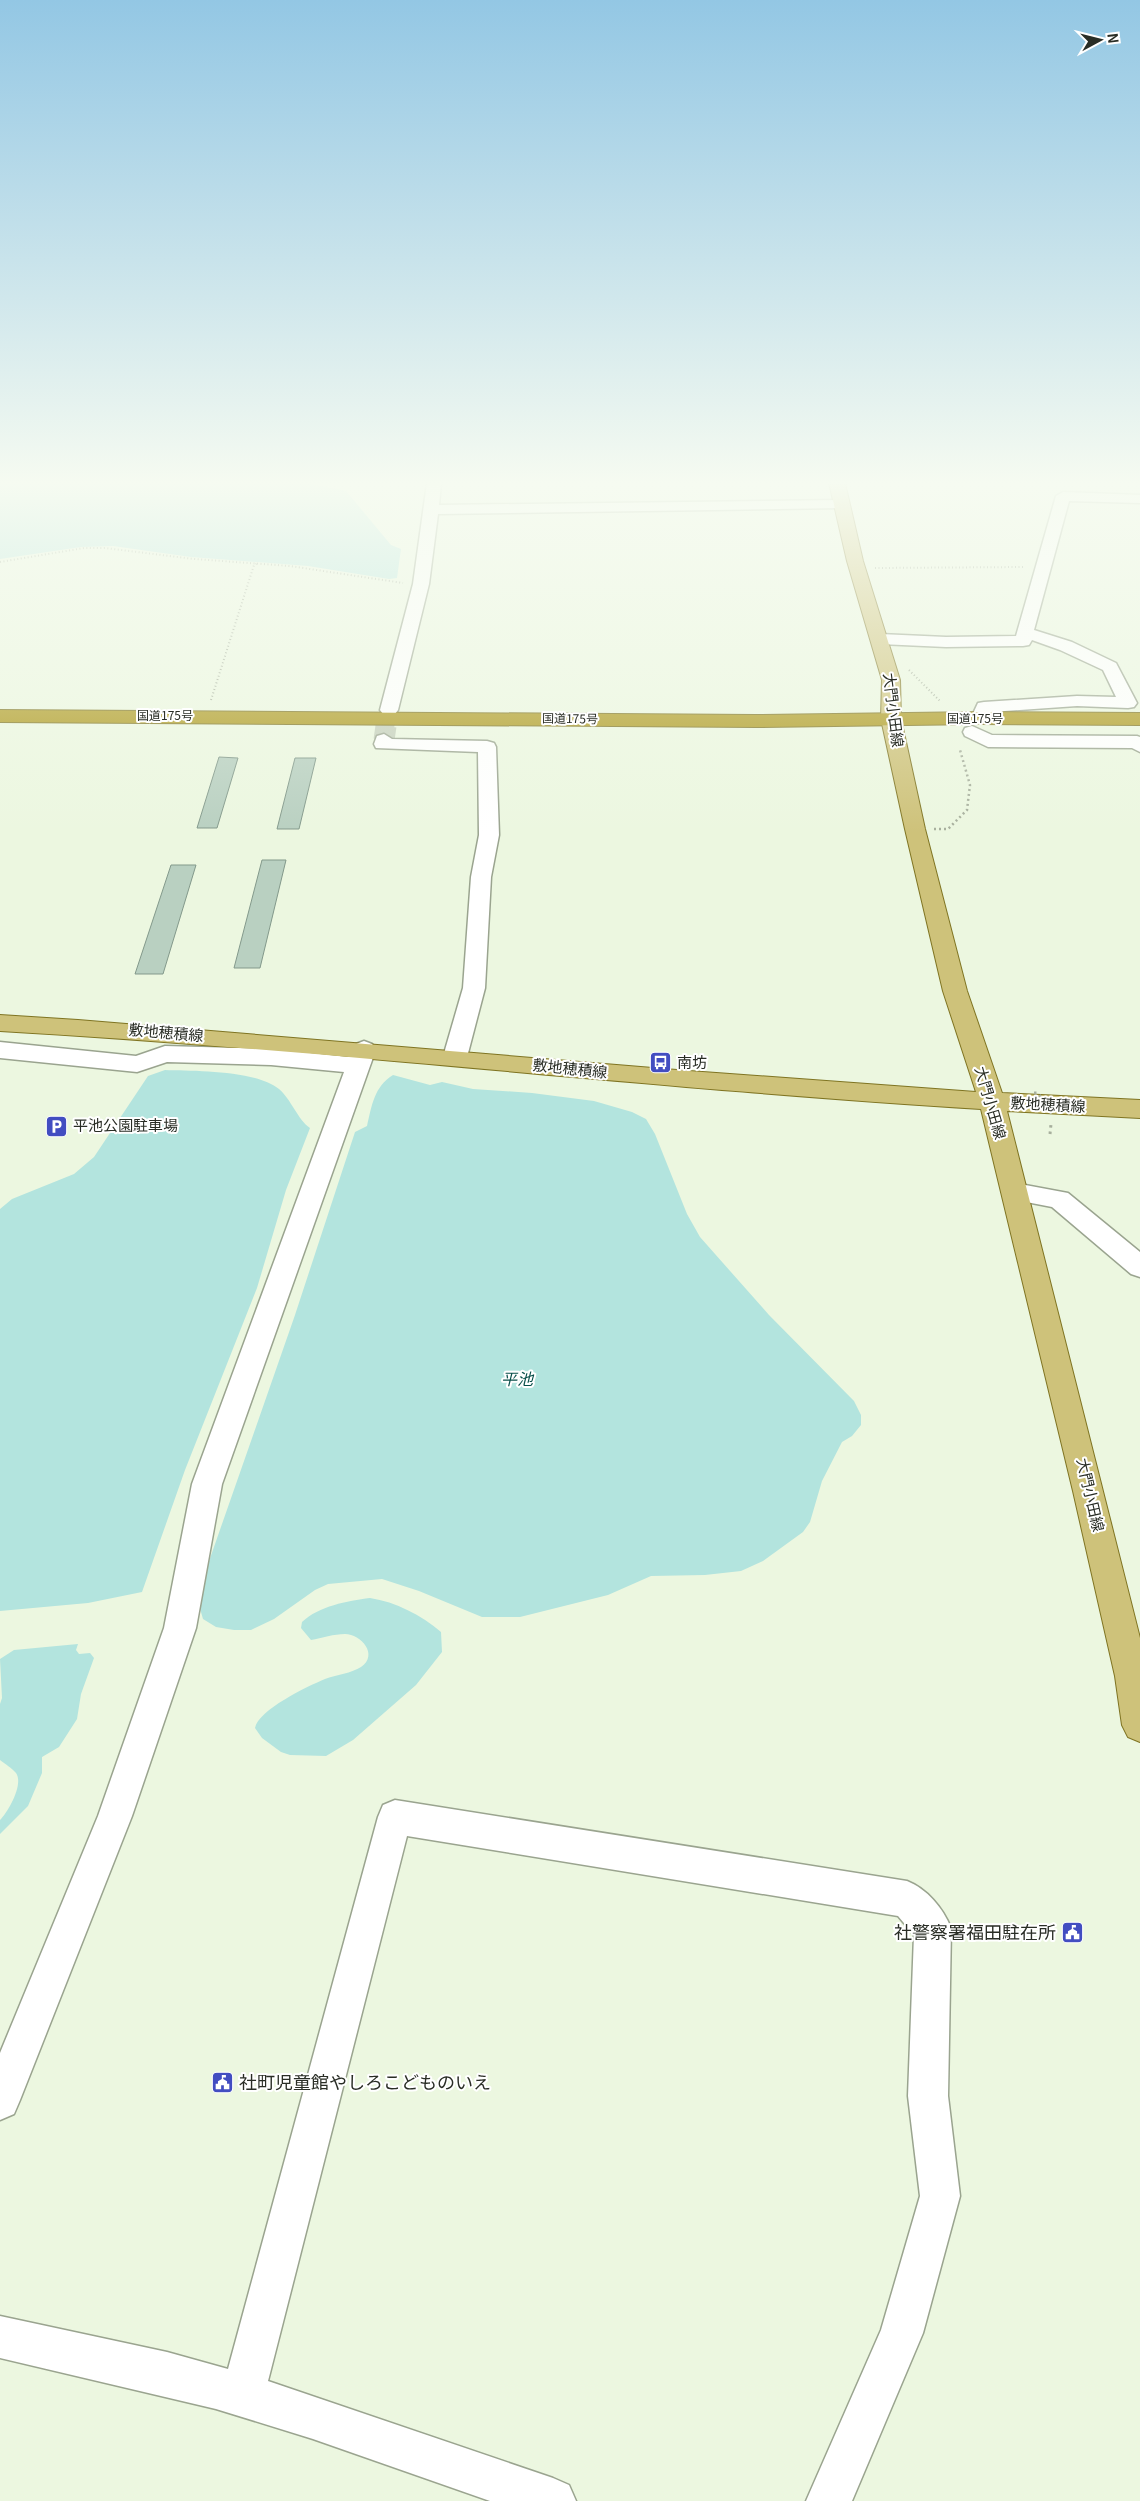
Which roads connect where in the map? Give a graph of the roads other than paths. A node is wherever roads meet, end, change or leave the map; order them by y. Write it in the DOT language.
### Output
graph roads {
  1 [pos="417,600"];
  2 [pos="868,600"];
  3 [pos="1035,600"];
  4 [pos="1027,633"];
  5 [pos="882,646"];
  6 [pos="389,710"];
  7 [pos="0,716"];
  8 [pos="1140,719"];
  9 [pos="976,725"];
  10 [pos="893,726"];
  11 [pos="0,731"];
  12 [pos="1140,732"];
  13 [pos="384,740"];
  14 [pos="1140,746"];
  15 [pos="0,1023"];
  16 [pos="0,1050"];
  17 [pos="361,1057"];
  18 [pos="455,1057"];
  19 [pos="992,1102"];
  20 [pos="1140,1109"];
  21 [pos="1015,1192"];
  22 [pos="1140,1267"];
  23 [pos="1140,1725"];
  24 [pos="0,2100"];
  25 [pos="0,2337"];
  26 [pos="242,2396"];
  27 [pos="553,2501"];
  28 [pos="829,2501"];
  1 -- 6 [label="street"];
  2 -- 5 [label="main road, 大門小田線"];
  3 -- 4 [label="street"];
  4 -- 5 [label="street"];
  4 -- 9 [label="street"];
  5 -- 10 [label="main road, 大門小田線"];
  7 -- 10 [label="highway, 国道175号"];
  8 -- 9 [label="highway, 国道175号"];
  9 -- 10 [label="highway, 国道175号"];
  9 -- 12 [label="highway, 国道175号"];
  9 -- 14 [label="street"];
  10 -- 11 [label="highway, 国道175号"];
  10 -- 19 [label="main road, 大門小田線"];
  13 -- 18 [label="street"];
  15 -- 17 [label="main road, 敷地穂積線"];
  16 -- 17 [label="street"];
  17 -- 18 [label="main road, 敷地穂積線"];
  17 -- 24 [label="street"];
  18 -- 19 [label="main road, 敷地穂積線"];
  19 -- 20 [label="main road, 敷地穂積線"];
  19 -- 21 [label="main road, 大門小田線"];
  21 -- 22 [label="street"];
  21 -- 23 [label="main road, 大門小田線"];
  25 -- 26 [label="street"];
  26 -- 27 [label="street"];
  26 -- 28 [label="street"];
}
